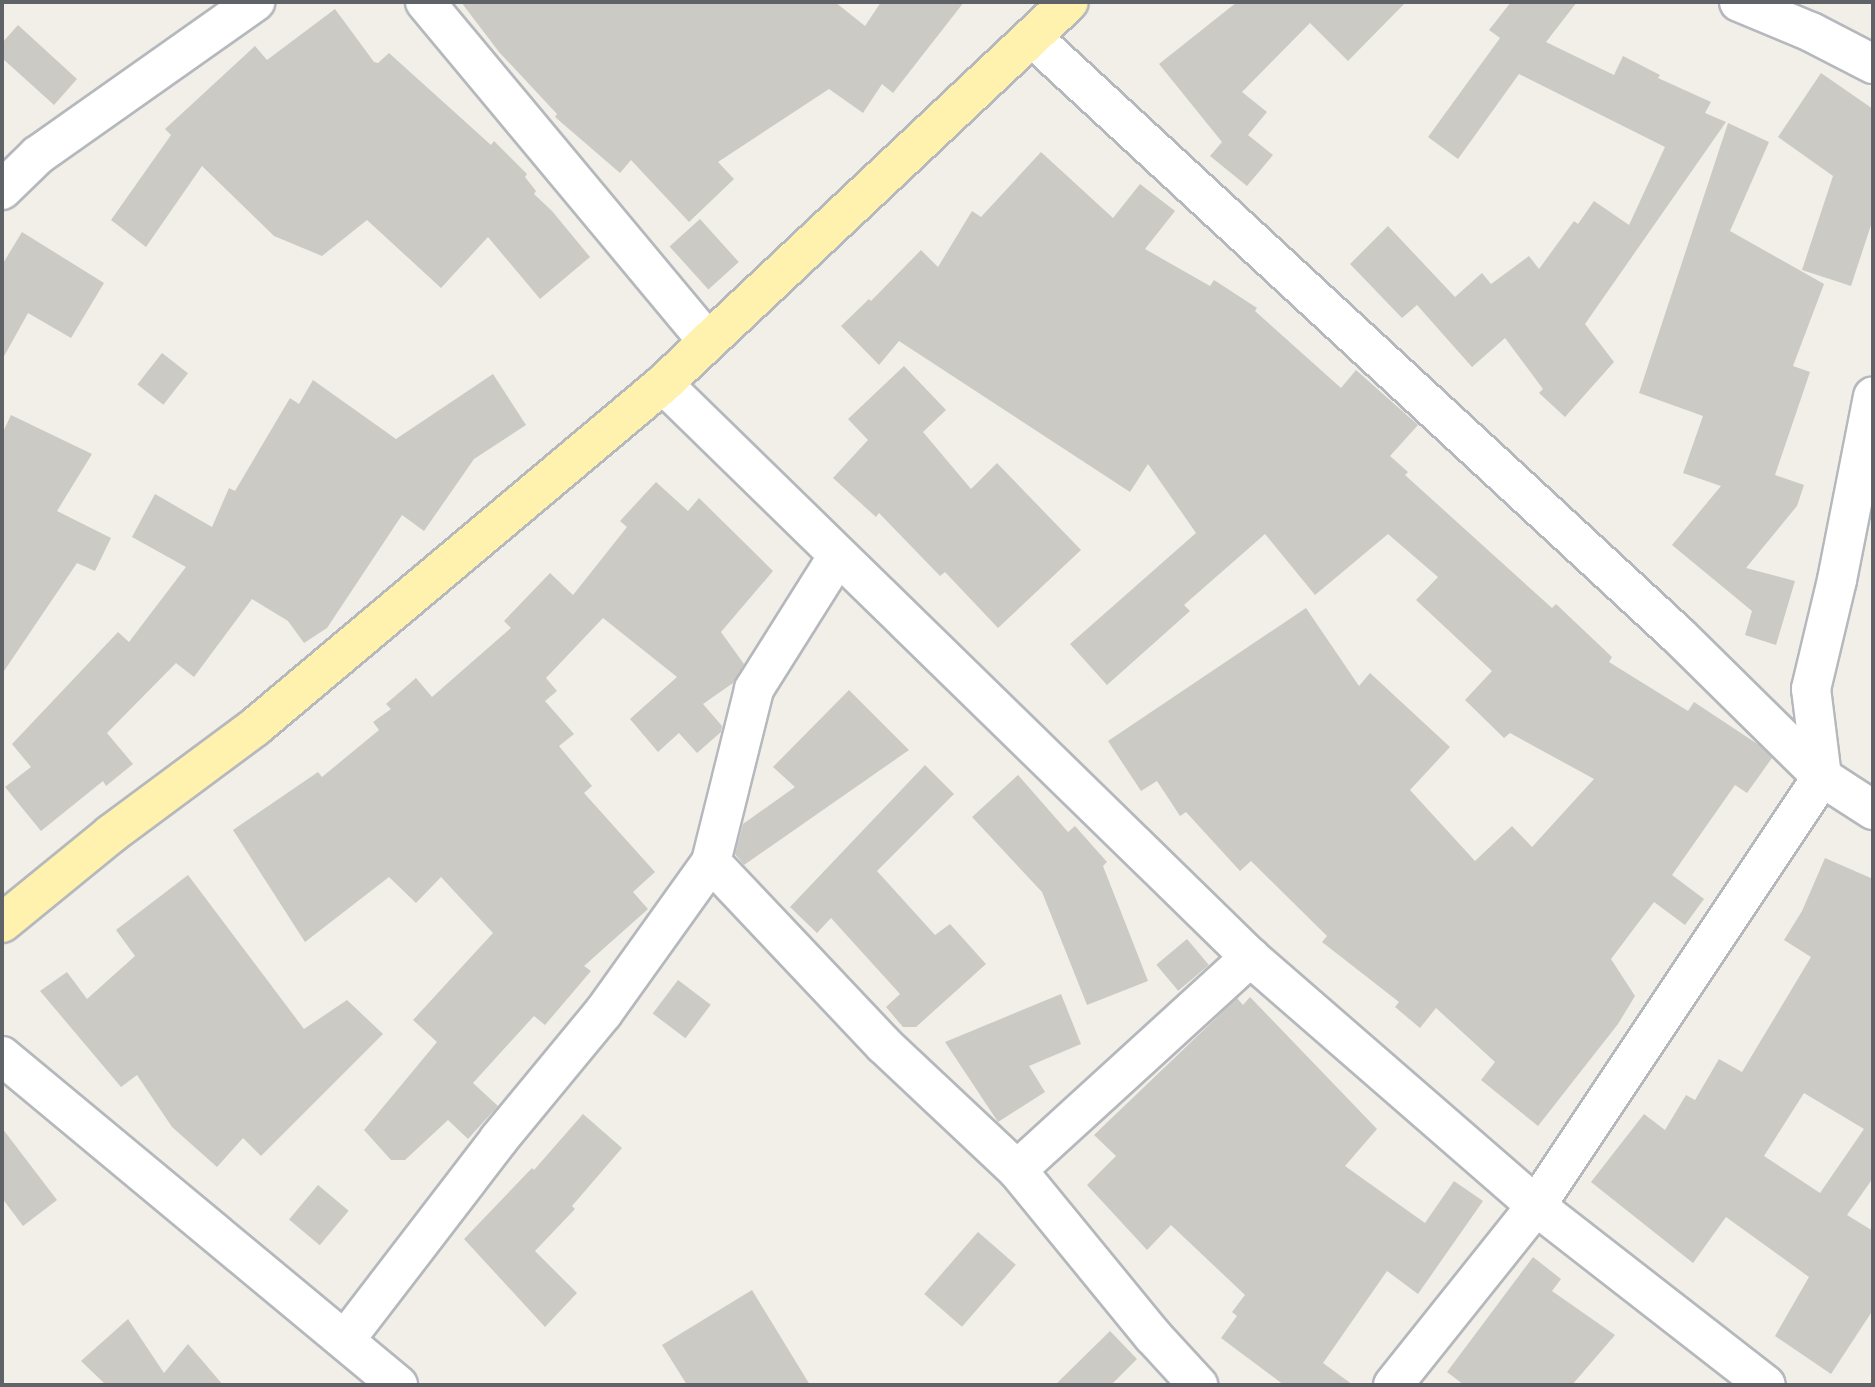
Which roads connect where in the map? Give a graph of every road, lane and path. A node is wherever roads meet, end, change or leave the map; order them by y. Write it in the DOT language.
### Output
graph roads {
  1 [pos="255,2"];
  2 [pos="425,2"];
  3 [pos="1069,2"];
  4 [pos="1739,2"];
  5 [pos="1033,38"];
  6 [pos="1873,64"];
  7 [pos="2,190"];
  8 [pos="707,341"];
  9 [pos="663,384"];
  10 [pos="1873,396"];
  11 [pos="837,557"];
  12 [pos="1822,777"];
  13 [pos="1873,810"];
  14 [pos="711,862"];
  15 [pos="2,922"];
  16 [pos="1250,957"];
  17 [pos="2,1056"];
  18 [pos="1017,1170"];
  19 [pos="1536,1206"];
  20 [pos="345,1340"];
  21 [pos="398,1385"];
  22 [pos="1198,1385"];
  23 [pos="1393,1385"];
  24 [pos="1766,1385"];
  1 -- 7 [label="street"];
  2 -- 8 [label="street"];
  3 -- 5 [label="main road"];
  4 -- 6 [label="street"];
  5 -- 8 [label="main road"];
  5 -- 12 [label="street"];
  8 -- 9 [label="main road"];
  9 -- 11 [label="street"];
  9 -- 15 [label="main road"];
  10 -- 12 [label="street"];
  11 -- 14 [label="street"];
  11 -- 16 [label="street"];
  12 -- 13 [label="street"];
  12 -- 19 [label="street"];
  14 -- 18 [label="street"];
  14 -- 20 [label="street"];
  16 -- 18 [label="street"];
  16 -- 19 [label="street"];
  17 -- 20 [label="street"];
  18 -- 22 [label="street"];
  19 -- 23 [label="street"];
  19 -- 24 [label="street"];
  20 -- 21 [label="street"];
}
